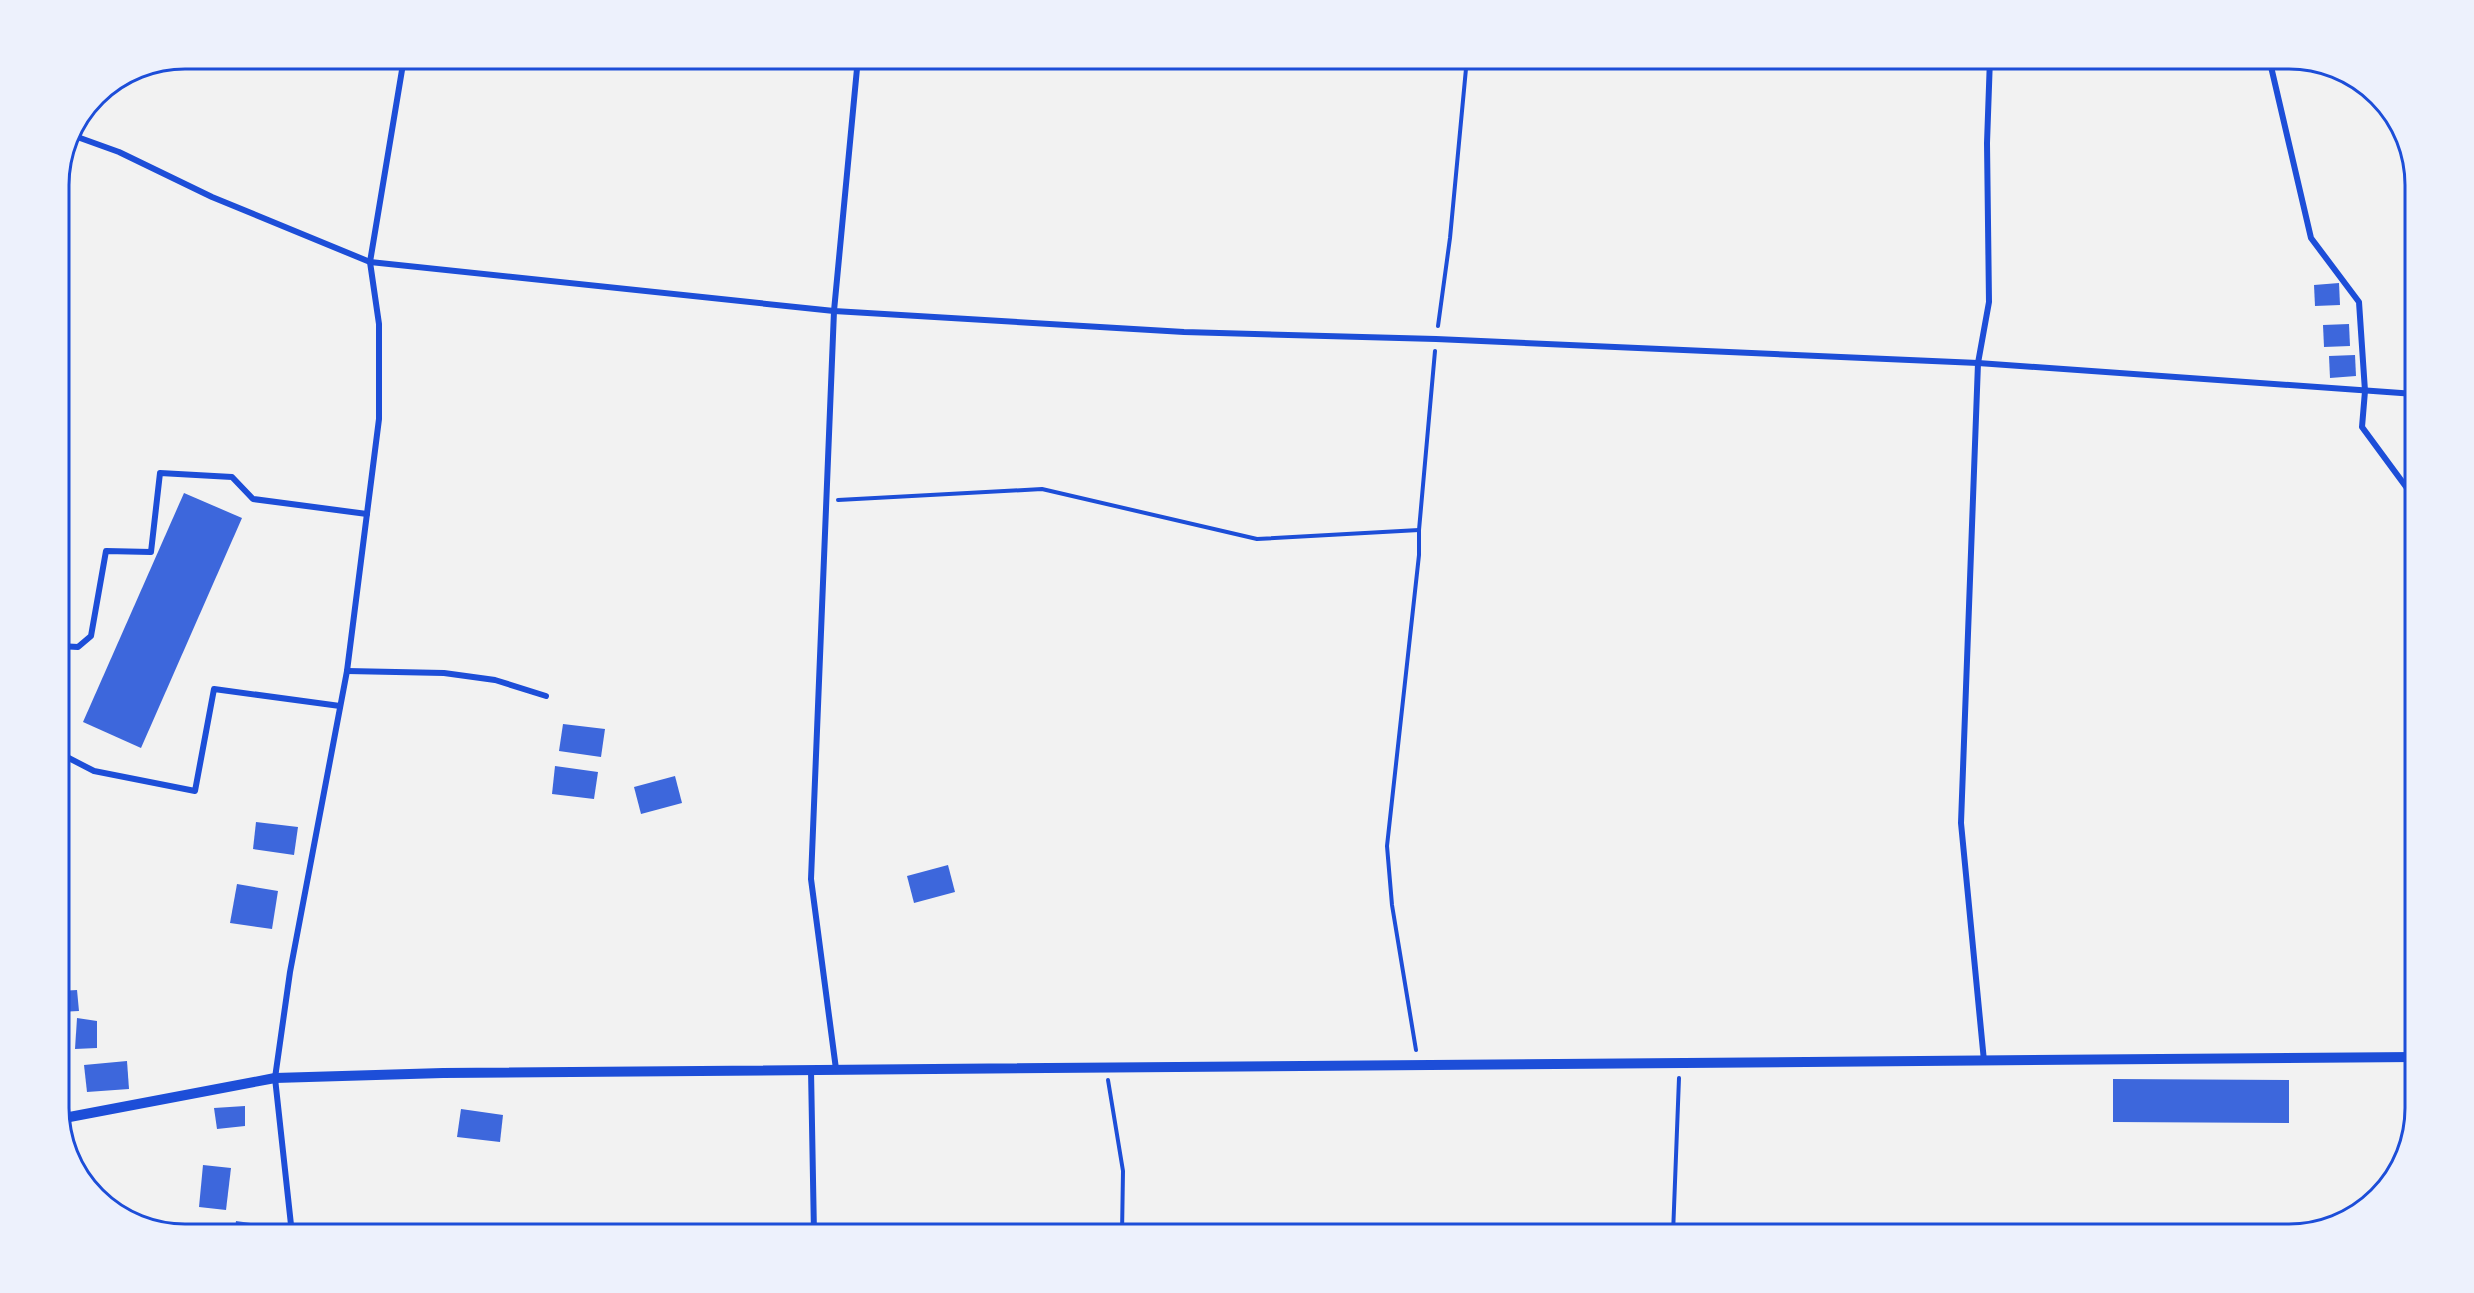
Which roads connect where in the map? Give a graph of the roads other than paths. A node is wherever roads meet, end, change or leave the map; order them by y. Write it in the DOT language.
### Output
graph roads {
  1 [pos="402,69"];
  2 [pos="857,69"];
  3 [pos="1990,69"];
  4 [pos="2272,69"];
  5 [pos="79,138"];
  6 [pos="370,262"];
  7 [pos="834,310"];
  8 [pos="1978,363"];
  9 [pos="2365,391"];
  10 [pos="2405,393"];
  11 [pos="2405,485"];
  12 [pos="367,514"];
  13 [pos="69,647"];
  14 [pos="347,671"];
  15 [pos="546,696"];
  16 [pos="340,706"];
  17 [pos="69,758"];
  18 [pos="2405,1057"];
  19 [pos="1984,1060"];
  20 [pos="836,1069"];
  21 [pos="811,1070"];
  22 [pos="275,1078"];
  23 [pos="69,1117"];
  24 [pos="291,1224"];
  25 [pos="814,1224"];
  1 -- 6 [label="street"];
  2 -- 7 [label="street"];
  3 -- 8 [label="street"];
  4 -- 9 [label="street"];
  5 -- 6 [label="street"];
  6 -- 7 [label="street"];
  6 -- 12 [label="street"];
  7 -- 8 [label="street"];
  7 -- 20 [label="street"];
  8 -- 9 [label="street"];
  8 -- 19 [label="street"];
  9 -- 10 [label="street"];
  9 -- 11 [label="street"];
  12 -- 13 [label="street"];
  12 -- 14 [label="street"];
  14 -- 15 [label="street"];
  14 -- 16 [label="street"];
  16 -- 17 [label="street"];
  16 -- 22 [label="street"];
  18 -- 19 [label="street"];
  19 -- 20 [label="street"];
  20 -- 21 [label="street"];
  21 -- 22 [label="street"];
  21 -- 25 [label="street"];
  22 -- 23 [label="street"];
  22 -- 24 [label="street"];
}
